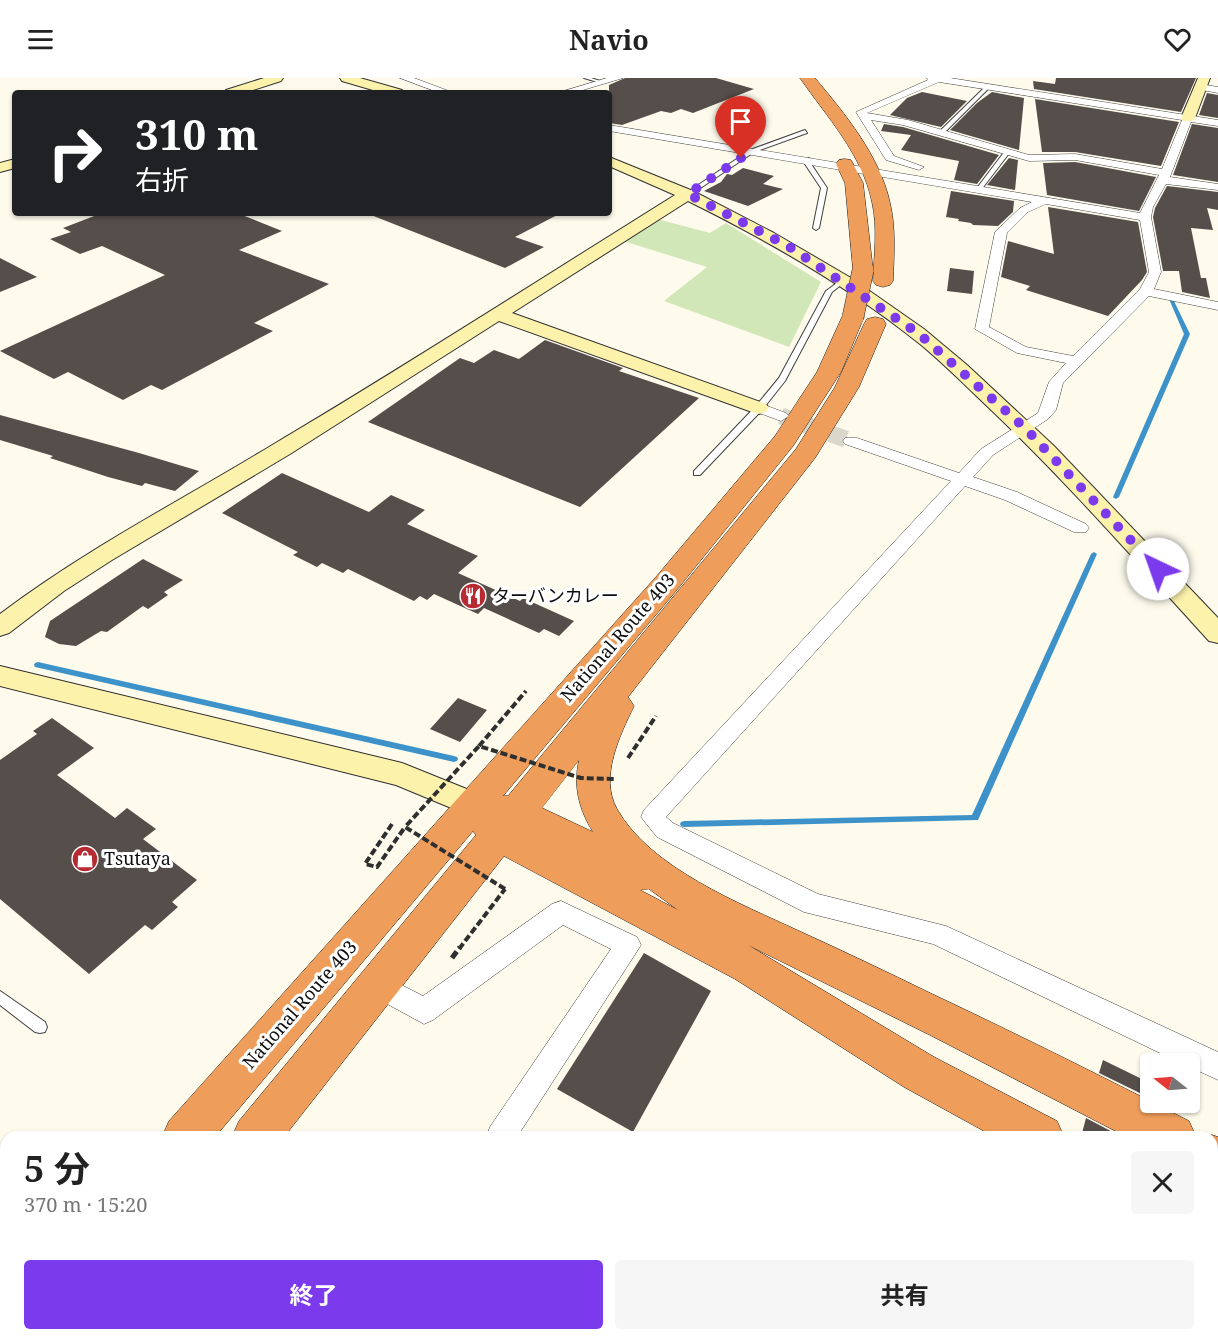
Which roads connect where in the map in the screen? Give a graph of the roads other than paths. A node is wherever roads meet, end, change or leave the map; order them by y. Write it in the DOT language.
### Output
graph roads {
  1 [pos="278,78"];
  2 [pos="346,78"];
  3 [pos="405,78"];
  4 [pos="586,78"];
  5 [pos="618,78"];
  6 [pos="807,78"];
  7 [pos="937,78"];
  8 [pos="601,82"];
  9 [pos="1202,82"];
  10 [pos="987,88"];
  11 [pos="240,90"];
  12 [pos="387,90"];
  13 [pos="440,90"];
  14 [pos="573,90"];
  15 [pos="1218,90"];
  16 [pos="807,103"];
  17 [pos="863,116"];
  18 [pos="1188,118"];
  19 [pos="1218,123"];
  20 [pos="612,128"];
  21 [pos="805,132"];
  22 [pos="942,132"];
  23 [pos="752,151"];
  24 [pos="1007,152"];
  25 [pos="809,160"];
  26 [pos="612,162"];
  27 [pos="847,167"];
  28 [pos="870,170"];
  29 [pos="1164,177"];
  30 [pos="937,182"];
  31 [pos="1218,187"];
  32 [pos="980,189"];
  33 [pos="688,194"];
  34 [pos="1045,200"];
  35 [pos="1145,216"];
  36 [pos="816,228"];
  37 [pos="843,280"];
  38 [pos="1146,291"];
  39 [pos="1218,306"];
  40 [pos="498,314"];
  41 [pos="864,320"];
  42 [pos="1075,361"];
  43 [pos="759,408"];
  44 [pos="781,416"];
  45 [pos="1025,428"];
  46 [pos="851,441"];
  47 [pos="697,473"];
  48 [pos="963,479"];
  49 [pos="1080,528"];
  50 [pos="0,627"];
  51 [pos="1218,634"];
  52 [pos="646,651"];
  53 [pos="0,676"];
  54 [pos="496,817"];
  55 [pos="698,902"];
  56 [pos="378,985"];
  57 [pos="0,997"];
  58 [pos="40,1027"];
  59 [pos="1218,1066"];
  60 [pos="191,1131"];
  61 [pos="260,1131"];
  62 [pos="504,1131"];
  63 [pos="1030,1131"];
  64 [pos="1161,1131"];
  1 -- 11 [label="street"];
  2 -- 12 [label="street"];
  3 -- 13 [label="street"];
  4 -- 8 [label="lane"];
  5 -- 8 [label="street"];
  6 -- 28 [label="highway, National Route 403"];
  7 -- 10 [label="street"];
  7 -- 17 [label="street"];
  8 -- 14 [label="street"];
  9 -- 15 [label="street"];
  9 -- 18 [label="street"];
  10 -- 18 [label="street"];
  10 -- 22 [label="lane"];
  16 -- 27 [label="highway, National Route 403"];
  17 -- 22 [label="street"];
  17 -- 30 [label="street"];
  18 -- 19 [label="street"];
  18 -- 29 [label="street"];
  20 -- 23 [label="street"];
  21 -- 23 [label="lane"];
  22 -- 24 [label="street"];
  23 -- 25 [label="street"];
  23 -- 33 [label="lane"];
  24 -- 29 [label="street"];
  24 -- 32 [label="lane"];
  25 -- 27 [label="street"];
  25 -- 36 [label="lane"];
  26 -- 33 [label="street"];
  27 -- 28 [label="street"];
  27 -- 41 [label="highway, National Route 403, bridge"];
  28 -- 30 [label="street"];
  28 -- 41 [label="highway, National Route 403"];
  29 -- 31 [label="street"];
  29 -- 35 [label="street"];
  30 -- 32 [label="street"];
  32 -- 34 [label="street"];
  33 -- 37 [label="street"];
  33 -- 40 [label="street"];
  34 -- 35 [label="street"];
  34 -- 42 [label="street"];
  35 -- 38 [label="street"];
  37 -- 43 [label="lane"];
  37 -- 45 [label="street"];
  38 -- 39 [label="street"];
  38 -- 42 [label="street"];
  40 -- 43 [label="street"];
  40 -- 50 [label="street"];
  41 -- 52 [label="highway, National Route 403"];
  41 -- 54 [label="highway, National Route 403"];
  42 -- 45 [label="street"];
  43 -- 44 [label="street"];
  43 -- 47 [label="lane"];
  45 -- 48 [label="street"];
  45 -- 51 [label="street"];
  46 -- 48 [label="street"];
  48 -- 49 [label="street"];
  48 -- 59 [label="street"];
  52 -- 54 [label="highway, National Route 403"];
  52 -- 55 [label="highway"];
  53 -- 54 [label="street"];
  54 -- 55 [label="highway"];
  54 -- 56 [label="highway, National Route 403"];
  54 -- 60 [label="highway, National Route 403"];
  54 -- 63 [label="highway"];
  55 -- 64 [label="highway"];
  56 -- 61 [label="highway, National Route 403"];
  56 -- 62 [label="street"];
  57 -- 58 [label="lane"];
}
